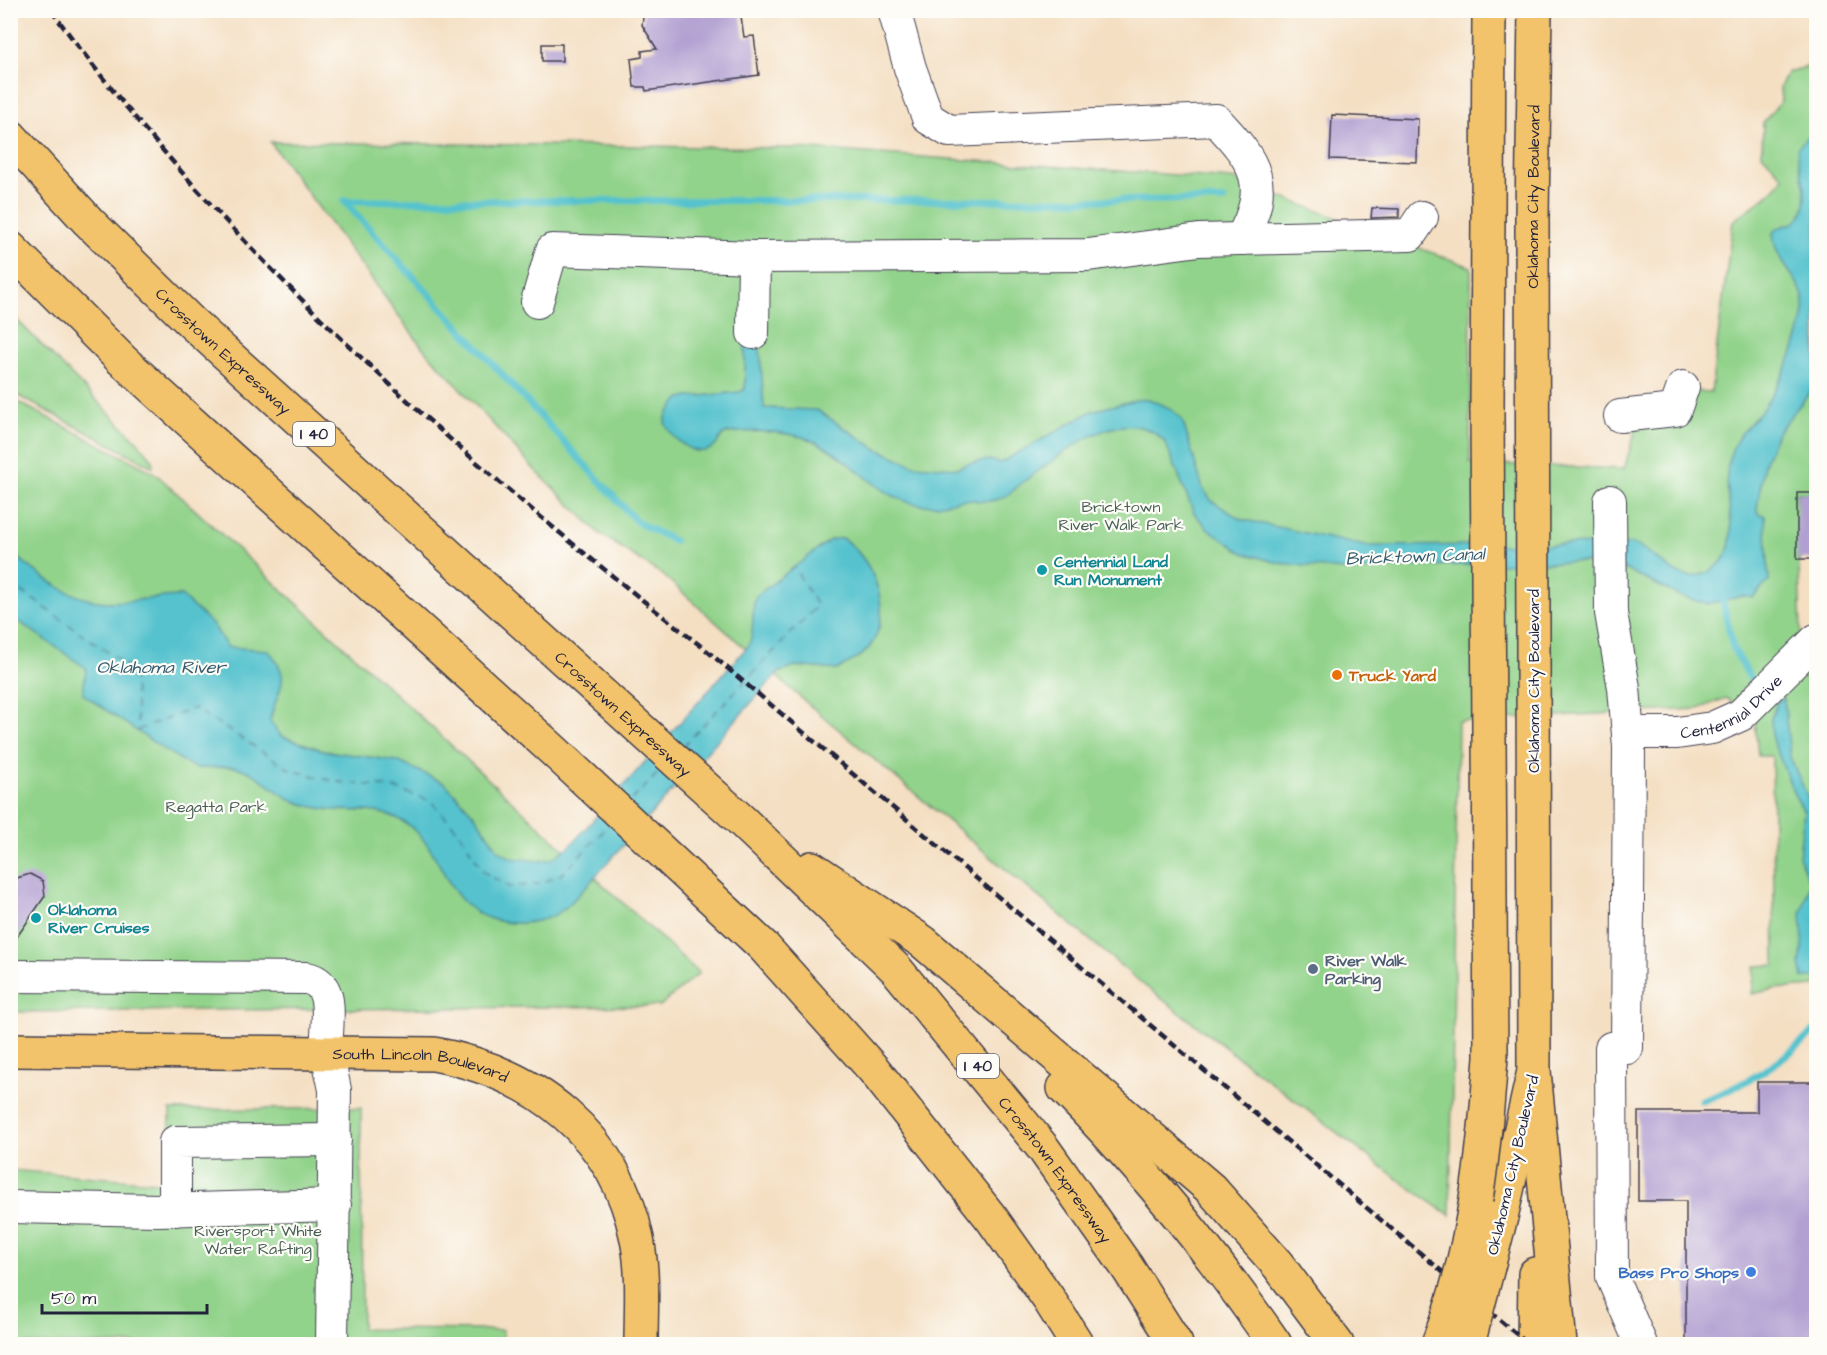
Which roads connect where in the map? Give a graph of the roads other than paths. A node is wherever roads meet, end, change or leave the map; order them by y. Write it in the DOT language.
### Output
graph roads {
  1 [pos="894,10"];
  2 [pos="1489,10"];
  3 [pos="1535,10"];
  4 [pos="10,136"];
  5 [pos="1422,217"];
  6 [pos="1241,239"];
  7 [pos="10,248"];
  8 [pos="754,257"];
  9 [pos="537,302"];
  10 [pos="753,333"];
  11 [pos="1683,387"];
  12 [pos="1620,416"];
  13 [pos="1610,501"];
  14 [pos="1816,640"];
  15 [pos="1628,733"];
  16 [pos="741,820"];
  17 [pos="923,942"];
  18 [pos="10,976"];
  19 [pos="10,1050"];
  20 [pos="327,1052"];
  21 [pos="1534,1071"];
  22 [pos="335,1140"];
  23 [pos="335,1205"];
  24 [pos="10,1207"];
  25 [pos="175,1210"];
  26 [pos="332,1344"];
  27 [pos="641,1344"];
  28 [pos="1077,1344"];
  29 [pos="1176,1344"];
  30 [pos="1275,1344"];
  31 [pos="1337,1344"];
  32 [pos="1438,1344"];
  33 [pos="1468,1344"];
  34 [pos="1534,1344"];
  35 [pos="1560,1344"];
  36 [pos="1641,1344"];
  1 -- 6 [label="street"];
  2 -- 32 [label="main road, Oklahoma City Boulevard, bridge"];
  3 -- 21 [label="main road, Oklahoma City Boulevard"];
  4 -- 16 [label="main road, Crosstown Expressway / I 40"];
  5 -- 6 [label="street"];
  6 -- 8 [label="street"];
  7 -- 28 [label="main road"];
  8 -- 9 [label="street"];
  8 -- 10 [label="street"];
  11 -- 12 [label="street"];
  13 -- 15 [label="street"];
  14 -- 15 [label="street, Centennial Drive"];
  15 -- 36 [label="street"];
  16 -- 17 [label="main road"];
  16 -- 29 [label="main road, Crosstown Expressway / I 40"];
  17 -- 30 [label="main road"];
  17 -- 31 [label="main road"];
  18 -- 20 [label="street"];
  19 -- 20 [label="main road, South Lincoln Boulevard"];
  20 -- 22 [label="street"];
  20 -- 27 [label="main road, South Lincoln Boulevard"];
  21 -- 33 [label="main road, Oklahoma City Boulevard, bridge"];
  21 -- 34 [label="main road"];
  21 -- 35 [label="main road"];
  22 -- 23 [label="street"];
  22 -- 25 [label="street"];
  23 -- 25 [label="street"];
  23 -- 26 [label="street"];
  24 -- 25 [label="street"];
}
